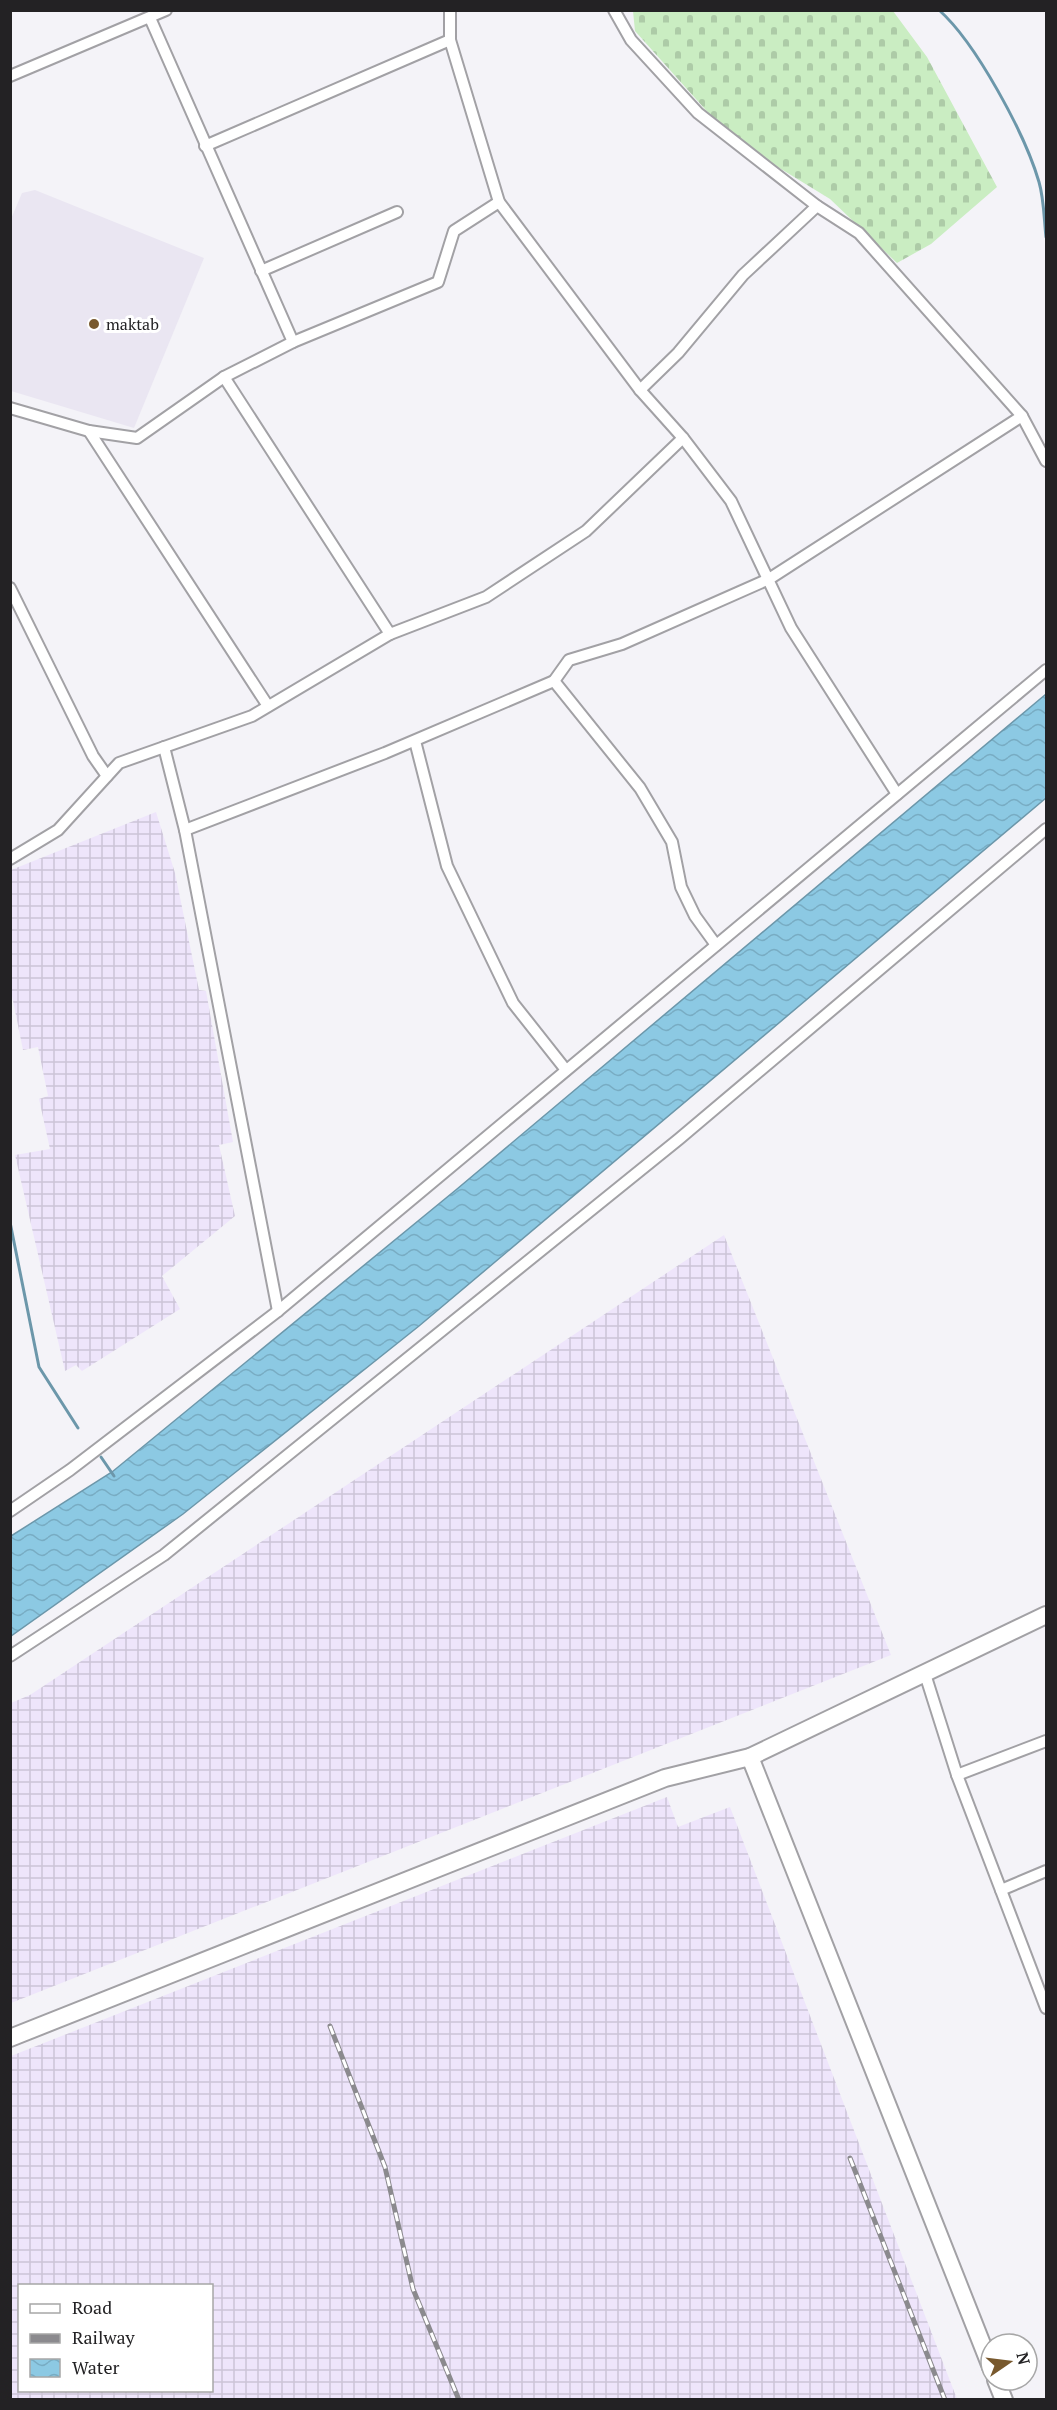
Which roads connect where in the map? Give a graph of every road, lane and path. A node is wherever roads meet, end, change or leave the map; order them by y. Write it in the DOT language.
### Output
graph roads {
  1 [pos="166,10"];
  2 [pos="450,10"];
  3 [pos="614,10"];
  4 [pos="150,18"];
  5 [pos="450,40"];
  6 [pos="10,76"];
  7 [pos="206,146"];
  8 [pos="499,202"];
  9 [pos="817,206"];
  10 [pos="397,212"];
  11 [pos="261,271"];
  12 [pos="293,342"];
  13 [pos="224,377"];
  14 [pos="640,390"];
  15 [pos="10,408"];
  16 [pos="1022,416"];
  17 [pos="89,431"];
  18 [pos="682,438"];
  19 [pos="1047,461"];
  20 [pos="770,579"];
  21 [pos="10,588"];
  22 [pos="390,634"];
  23 [pos="1047,670"];
  24 [pos="554,681"];
  25 [pos="268,706"];
  26 [pos="415,741"];
  27 [pos="164,747"];
  28 [pos="107,776"];
  29 [pos="897,794"];
  30 [pos="1047,829"];
  31 [pos="185,830"];
  32 [pos="10,860"];
  33 [pos="716,945"];
  34 [pos="566,1070"];
  35 [pos="278,1311"];
  36 [pos="10,1511"];
  37 [pos="1047,1615"];
  38 [pos="10,1656"];
  39 [pos="925,1674"];
  40 [pos="1047,1741"];
  41 [pos="750,1757"];
  42 [pos="957,1775"];
  43 [pos="1047,1871"];
  44 [pos="1001,1890"];
  45 [pos="1047,2008"];
  46 [pos="10,2038"];
  47 [pos="979,2337"];
  1 -- 4 [label="street"];
  2 -- 5 [label="street"];
  3 -- 9 [label="street"];
  4 -- 6 [label="street"];
  4 -- 7 [label="street"];
  5 -- 7 [label="street"];
  5 -- 8 [label="street"];
  7 -- 11 [label="street"];
  8 -- 12 [label="street"];
  8 -- 14 [label="street"];
  9 -- 14 [label="street"];
  9 -- 16 [label="street"];
  10 -- 11 [label="street"];
  11 -- 12 [label="street"];
  12 -- 13 [label="street"];
  13 -- 17 [label="street"];
  13 -- 22 [label="street"];
  14 -- 18 [label="street"];
  15 -- 17 [label="street"];
  16 -- 19 [label="street"];
  16 -- 20 [label="street"];
  17 -- 25 [label="street"];
  18 -- 20 [label="street"];
  18 -- 22 [label="street"];
  20 -- 24 [label="street"];
  20 -- 29 [label="street"];
  21 -- 28 [label="street"];
  22 -- 25 [label="street"];
  23 -- 29 [label="street"];
  24 -- 26 [label="street"];
  24 -- 33 [label="street"];
  25 -- 27 [label="street"];
  26 -- 31 [label="street"];
  26 -- 34 [label="street"];
  27 -- 28 [label="street"];
  27 -- 31 [label="street"];
  28 -- 32 [label="street"];
  29 -- 33 [label="street"];
  30 -- 38 [label="street"];
  31 -- 35 [label="street"];
  33 -- 34 [label="street"];
  34 -- 35 [label="street"];
  35 -- 36 [label="street"];
  37 -- 39 [label="main road"];
  39 -- 41 [label="main road"];
  39 -- 42 [label="street"];
  40 -- 42 [label="street"];
  41 -- 46 [label="main road"];
  41 -- 47 [label="main road"];
  42 -- 44 [label="street"];
  43 -- 44 [label="street"];
  44 -- 45 [label="street"];
}
